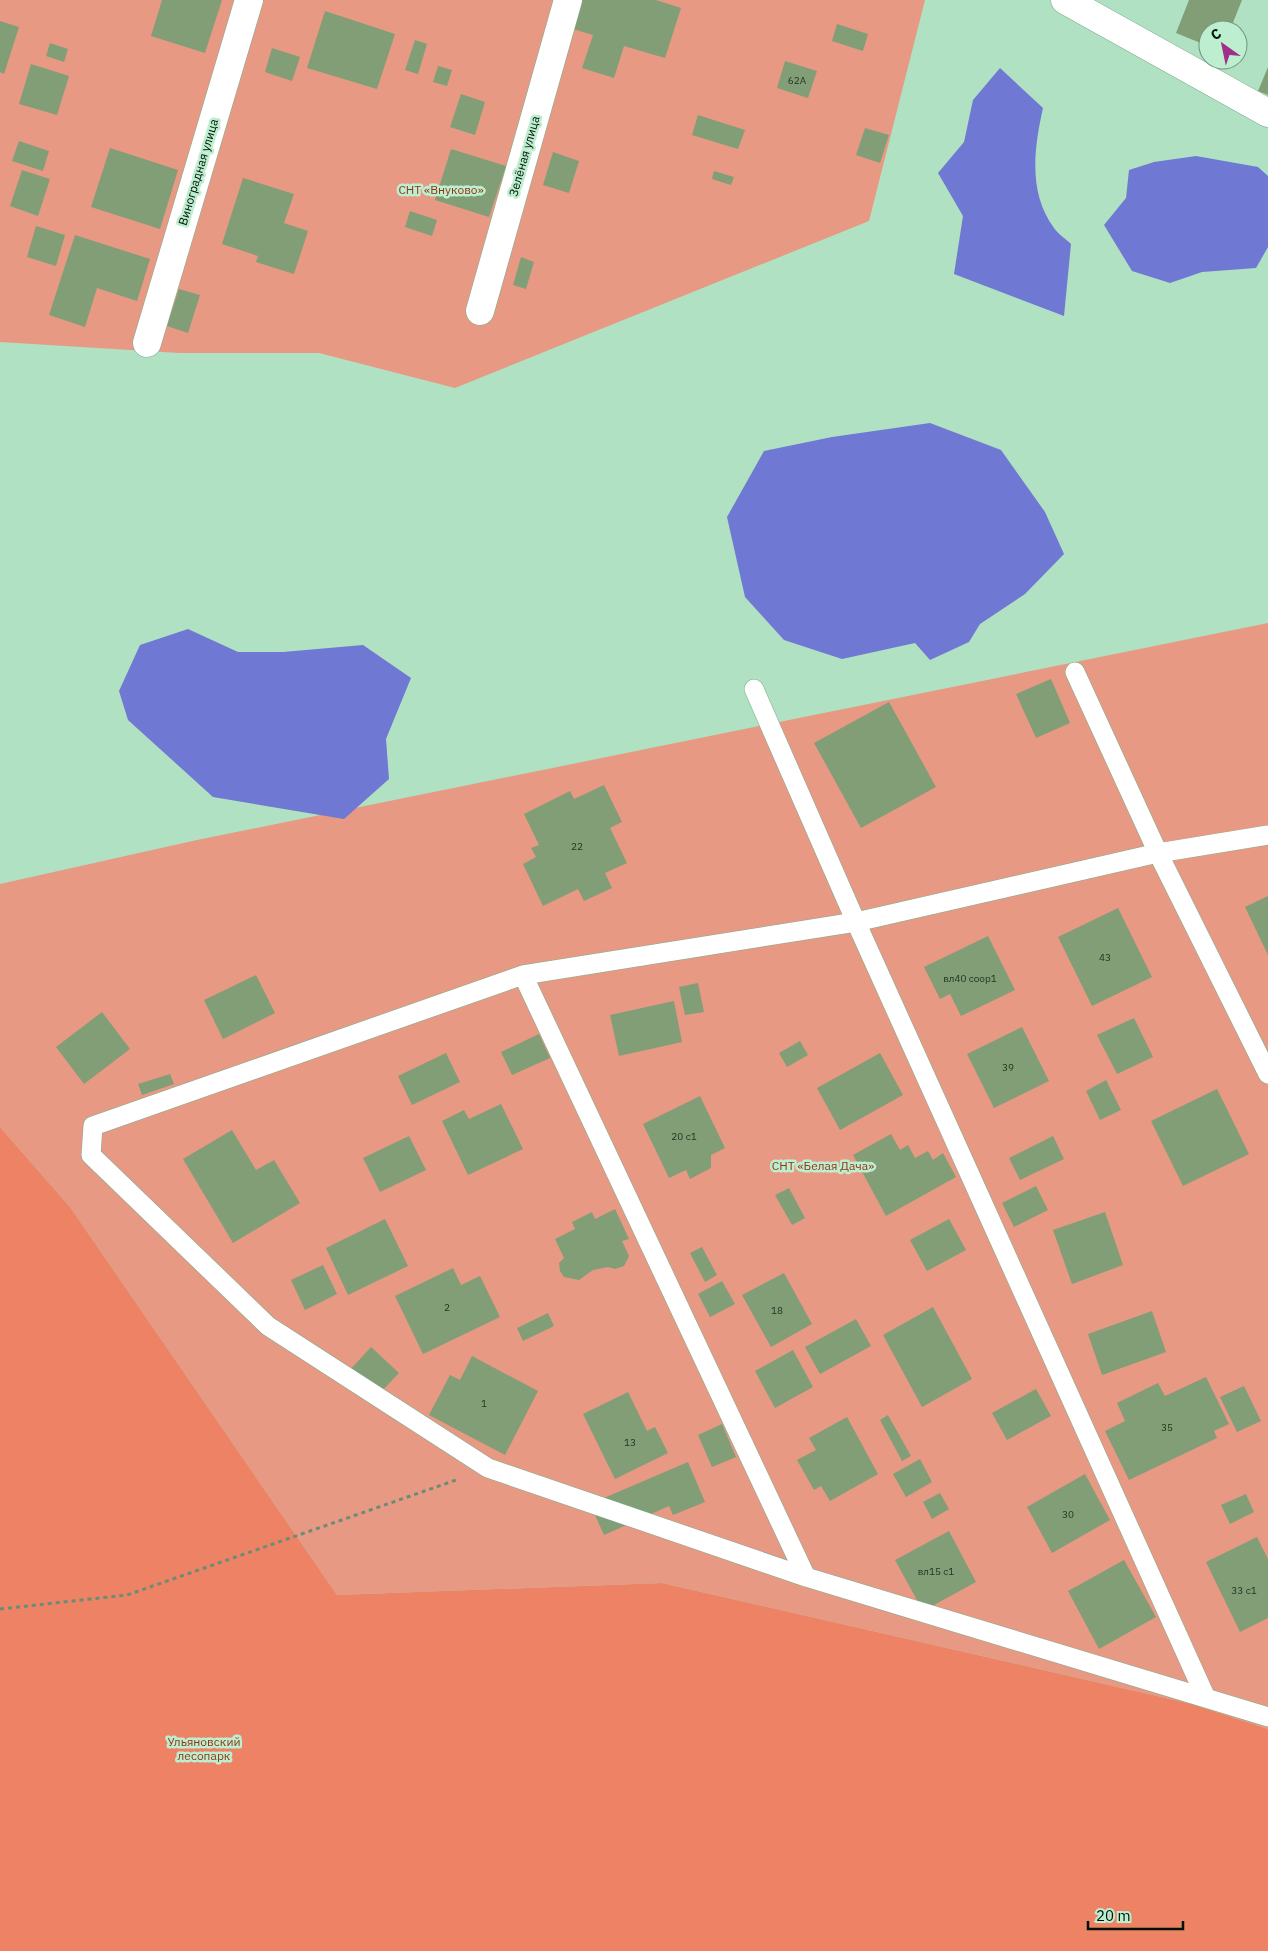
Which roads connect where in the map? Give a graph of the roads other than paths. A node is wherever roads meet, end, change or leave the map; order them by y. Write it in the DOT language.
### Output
graph roads {
  1 [pos="249,0"];
  2 [pos="568,0"];
  3 [pos="1065,0"];
  4 [pos="1268,113"];
  5 [pos="480,311"];
  6 [pos="147,343"];
  7 [pos="1075,672"];
  8 [pos="754,689"];
  9 [pos="1268,835"];
  10 [pos="1158,853"];
  11 [pos="856,922"];
  12 [pos="523,975"];
  13 [pos="1268,1074"];
  14 [pos="806,1577"];
  15 [pos="1206,1698"];
  16 [pos="1268,1717"];
  1 -- 6 [label="street, Виноградная улица"];
  2 -- 5 [label="street, Зелёная улица"];
  3 -- 4 [label="street"];
  7 -- 10 [label="lane"];
  8 -- 11 [label="lane"];
  9 -- 10 [label="lane"];
  10 -- 11 [label="lane"];
  10 -- 13 [label="lane"];
  11 -- 12 [label="lane"];
  11 -- 15 [label="lane"];
  12 -- 14 [label="lane"];
  12 -- 14 [label="lane"];
  14 -- 15 [label="lane"];
  15 -- 16 [label="lane"];
}
